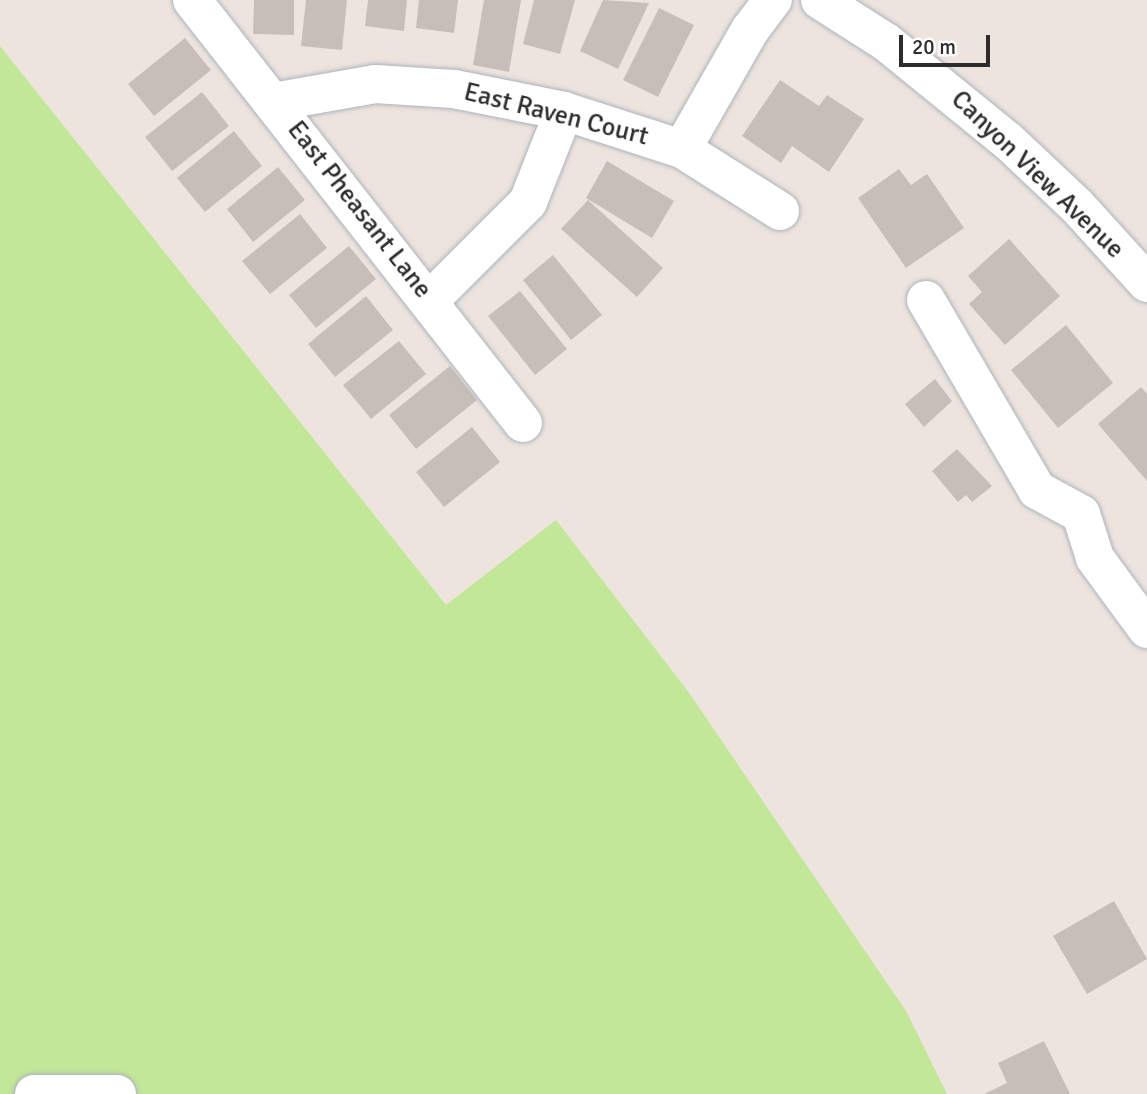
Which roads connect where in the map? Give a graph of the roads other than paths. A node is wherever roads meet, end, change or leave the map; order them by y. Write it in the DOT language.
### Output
graph roads {
  1 [pos="192,0"];
  2 [pos="773,0"];
  3 [pos="820,0"];
  4 [pos="273,102"];
  5 [pos="564,111"];
  6 [pos="682,149"];
  7 [pos="780,211"];
  8 [pos="1147,283"];
  9 [pos="430,300"];
  10 [pos="926,300"];
  11 [pos="523,423"];
  12 [pos="1147,629"];
  13 [pos="34,1094"];
  14 [pos="117,1094"];
  1 -- 4 [label="street, East Pheasant Lane"];
  2 -- 6 [label="street"];
  3 -- 8 [label="street, Canyon View Avenue"];
  4 -- 5 [label="street, East Raven Court"];
  4 -- 9 [label="street, East Pheasant Lane"];
  5 -- 6 [label="street, East Raven Court"];
  5 -- 9 [label="street"];
  6 -- 7 [label="street, East Raven Court"];
  9 -- 11 [label="street, East Pheasant Lane"];
  10 -- 12 [label="street"];
  13 -- 14 [label="street"];
}
